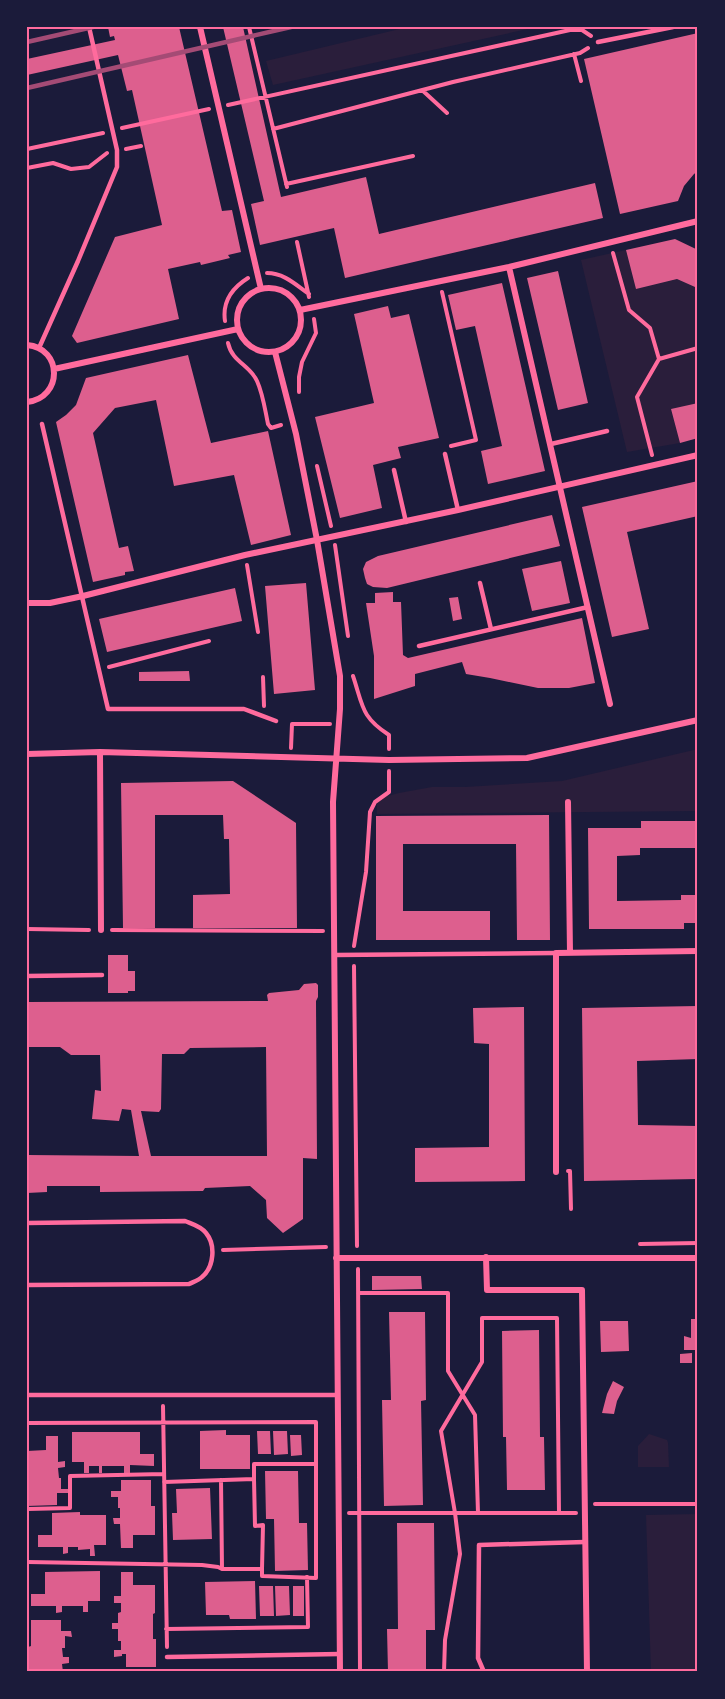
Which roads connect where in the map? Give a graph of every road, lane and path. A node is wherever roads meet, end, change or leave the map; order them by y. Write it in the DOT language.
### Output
graph roads {
  1 [pos="89,27"];
  2 [pos="200,27"];
  3 [pos="249,27"];
  4 [pos="673,27"];
  5 [pos="598,42"];
  6 [pos="574,54"];
  7 [pos="580,81"];
  8 [pos="422,90"];
  9 [pos="224,106"];
  10 [pos="212,109"];
  11 [pos="447,112"];
  12 [pos="119,129"];
  13 [pos="273,129"];
  14 [pos="108,131"];
  15 [pos="27,149"];
  16 [pos="117,150"];
  17 [pos="413,156"];
  18 [pos="27,168"];
  19 [pos="698,221"];
  20 [pos="297,242"];
  21 [pos="610,242"];
  22 [pos="508,267"];
  23 [pos="440,282"];
  24 [pos="261,289"];
  25 [pos="312,308"];
  26 [pos="300,310"];
  27 [pos="238,329"];
  28 [pos="27,345"];
  29 [pos="39,348"];
  30 [pos="698,348"];
  31 [pos="275,352"];
  32 [pos="659,359"];
  33 [pos="54,369"];
  34 [pos="27,402"];
  35 [pos="42,424"];
  36 [pos="607,430"];
  37 [pos="551,444"];
  38 [pos="445,454"];
  39 [pos="698,455"];
  40 [pos="316,462"];
  41 [pos="654,465"];
  42 [pos="394,470"];
  43 [pos="560,486"];
  44 [pos="458,510"];
  45 [pos="406,522"];
  46 [pos="334,537"];
  47 [pos="317,540"];
  48 [pos="245,555"];
  49 [pos="480,583"];
  50 [pos="83,596"];
  51 [pos="27,603"];
  52 [pos="588,607"];
  53 [pos="491,629"];
  54 [pos="258,632"];
  55 [pos="348,639"];
  56 [pos="208,641"];
  57 [pos="419,646"];
  58 [pos="99,670"];
  59 [pos="353,674"];
  60 [pos="262,677"];
  61 [pos="610,704"];
  62 [pos="265,716"];
  63 [pos="698,720"];
  64 [pos="276,721"];
  65 [pos="339,724"];
  66 [pos="100,752"];
  67 [pos="27,754"];
  68 [pos="291,758"];
  69 [pos="336,759"];
  70 [pos="389,760"];
  71 [pos="567,802"];
  72 [pos="27,929"];
  73 [pos="101,930"];
  74 [pos="335,931"];
  75 [pos="698,951"];
  76 [pos="556,953"];
  77 [pos="570,953"];
  78 [pos="354,954"];
  79 [pos="336,955"];
  80 [pos="102,975"];
  81 [pos="27,976"];
  82 [pos="556,1172"];
  83 [pos="571,1209"];
  84 [pos="27,1223"];
  85 [pos="336,1247"];
  86 [pos="213,1250"];
  87 [pos="486,1257"];
  88 [pos="336,1258"];
  89 [pos="358,1258"];
  90 [pos="698,1258"];
  91 [pos="27,1285"];
  92 [pos="358,1293"];
  93 [pos="463,1394"];
  94 [pos="27,1395"];
  95 [pos="162,1395"];
  96 [pos="337,1395"];
  97 [pos="27,1423"];
  98 [pos="163,1423"];
  99 [pos="316,1464"];
  100 [pos="164,1474"];
  101 [pos="254,1479"];
  102 [pos="221,1480"];
  103 [pos="164,1482"];
  104 [pos="585,1504"];
  105 [pos="698,1504"];
  106 [pos="27,1509"];
  107 [pos="340,1513"];
  108 [pos="359,1513"];
  109 [pos="455,1513"];
  110 [pos="478,1513"];
  111 [pos="560,1513"];
  112 [pos="585,1513"];
  113 [pos="585,1542"];
  114 [pos="27,1562"];
  115 [pos="165,1565"];
  116 [pos="222,1569"];
  117 [pos="262,1569"];
  118 [pos="307,1577"];
  119 [pos="166,1629"];
  120 [pos="340,1654"];
  121 [pos="167,1657"];
  122 [pos="340,1672"];
  123 [pos="360,1672"];
  124 [pos="444,1672"];
  125 [pos="484,1672"];
  126 [pos="587,1672"];
  1 -- 16 [label="lane"];
  2 -- 24 [label="street"];
  3 -- 13 [label="path"];
  4 -- 5 [label="lane"];
  5 -- 6 [label="path"];
  5 -- 9 [label="path"];
  6 -- 7 [label="path"];
  6 -- 8 [label="path"];
  8 -- 11 [label="path"];
  8 -- 13 [label="path"];
  10 -- 12 [label="path"];
  13 -- 17 [label="path"];
  14 -- 15 [label="path"];
  16 -- 18 [label="path"];
  16 -- 29 [label="lane"];
  19 -- 21 [label="street"];
  20 -- 25 [label="path"];
  21 -- 22 [label="street"];
  21 -- 32 [label="path"];
  22 -- 23 [label="street"];
  22 -- 37 [label="street"];
  23 -- 25 [label="street"];
  23 -- 38 [label="path"];
  24 -- 26 [label="street"];
  24 -- 27 [label="street"];
  25 -- 26 [label="street"];
  26 -- 31 [label="street"];
  27 -- 31 [label="street"];
  27 -- 33 [label="street"];
  28 -- 29 [label="street"];
  29 -- 33 [label="street"];
  30 -- 32 [label="path"];
  31 -- 47 [label="street"];
  32 -- 41 [label="path"];
  33 -- 34 [label="street"];
  35 -- 50 [label="lane"];
  36 -- 37 [label="lane"];
  37 -- 43 [label="street"];
  38 -- 44 [label="lane"];
  39 -- 41 [label="street"];
  40 -- 46 [label="path"];
  41 -- 43 [label="street"];
  42 -- 45 [label="lane"];
  43 -- 44 [label="street"];
  43 -- 52 [label="street"];
  44 -- 45 [label="street"];
  45 -- 46 [label="street"];
  46 -- 47 [label="street"];
  46 -- 55 [label="path"];
  47 -- 48 [label="street"];
  47 -- 65 [label="street"];
  48 -- 50 [label="street"];
  48 -- 54 [label="path"];
  49 -- 53 [label="lane"];
  50 -- 51 [label="street"];
  50 -- 58 [label="lane"];
  52 -- 53 [label="lane"];
  52 -- 61 [label="street"];
  53 -- 57 [label="lane"];
  56 -- 58 [label="path"];
  58 -- 62 [label="lane"];
  59 -- 70 [label="path"];
  60 -- 62 [label="path"];
  62 -- 64 [label="lane"];
  63 -- 70 [label="street"];
  65 -- 68 [label="path"];
  65 -- 69 [label="street"];
  66 -- 67 [label="street"];
  66 -- 68 [label="street"];
  66 -- 73 [label="street"];
  68 -- 69 [label="street"];
  69 -- 70 [label="street"];
  69 -- 74 [label="street"];
  70 -- 78 [label="path"];
  71 -- 77 [label="street"];
  72 -- 73 [label="path"];
  73 -- 74 [label="path"];
  74 -- 79 [label="street"];
  75 -- 77 [label="street"];
  76 -- 77 [label="street"];
  76 -- 78 [label="lane"];
  76 -- 82 [label="street"];
  78 -- 79 [label="lane"];
  78 -- 89 [label="path"];
  79 -- 85 [label="street"];
  80 -- 81 [label="lane"];
  82 -- 83 [label="path"];
  84 -- 86 [label="lane"];
  85 -- 86 [label="path"];
  85 -- 88 [label="street"];
  86 -- 91 [label="lane"];
  87 -- 89 [label="street"];
  87 -- 90 [label="street"];
  87 -- 104 [label="street"];
  88 -- 89 [label="street"];
  88 -- 96 [label="street"];
  89 -- 92 [label="path"];
  92 -- 93 [label="path"];
  92 -- 108 [label="path"];
  93 -- 109 [label="path"];
  93 -- 110 [label="path"];
  93 -- 111 [label="path"];
  94 -- 95 [label="lane"];
  95 -- 96 [label="lane"];
  95 -- 98 [label="path"];
  96 -- 107 [label="street"];
  97 -- 98 [label="path"];
  98 -- 99 [label="path"];
  98 -- 100 [label="path"];
  99 -- 101 [label="path"];
  99 -- 118 [label="path"];
  100 -- 103 [label="path"];
  100 -- 106 [label="path"];
  101 -- 102 [label="path"];
  101 -- 117 [label="path"];
  102 -- 103 [label="path"];
  102 -- 116 [label="path"];
  103 -- 115 [label="path"];
  104 -- 105 [label="path"];
  104 -- 112 [label="street"];
  107 -- 108 [label="path"];
  107 -- 120 [label="street"];
  108 -- 109 [label="path"];
  108 -- 123 [label="path"];
  109 -- 110 [label="path"];
  109 -- 124 [label="path"];
  110 -- 111 [label="path"];
  111 -- 112 [label="path"];
  112 -- 113 [label="street"];
  113 -- 125 [label="lane"];
  113 -- 126 [label="street"];
  114 -- 115 [label="path"];
  115 -- 116 [label="path"];
  115 -- 119 [label="path"];
  116 -- 117 [label="path"];
  117 -- 118 [label="path"];
  118 -- 119 [label="path"];
  119 -- 121 [label="path"];
  120 -- 121 [label="lane"];
  120 -- 122 [label="street"];
}
